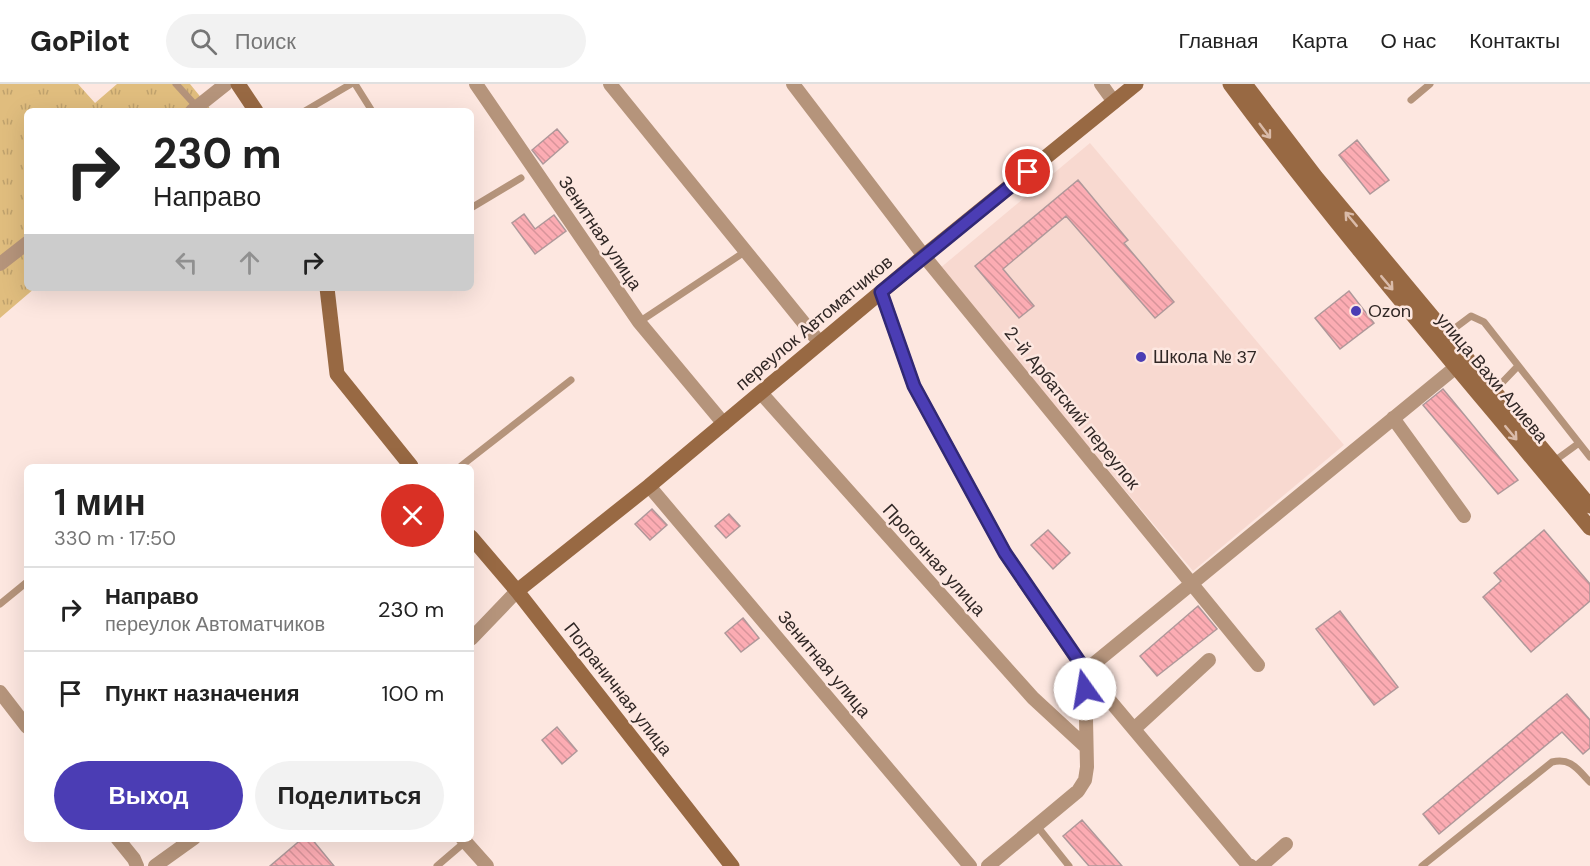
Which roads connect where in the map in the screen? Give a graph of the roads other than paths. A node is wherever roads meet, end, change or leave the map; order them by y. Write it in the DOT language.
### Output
graph roads {
  1 [pos="176,84"];
  2 [pos="226,84"];
  3 [pos="238,84"];
  4 [pos="353,84"];
  5 [pos="476,84"];
  6 [pos="610,84"];
  7 [pos="793,84"];
  8 [pos="1101,84"];
  9 [pos="1136,84"];
  10 [pos="1230,84"];
  11 [pos="1245,84"];
  12 [pos="1430,84"];
  13 [pos="1411,100"];
  14 [pos="1114,102"];
  15 [pos="194,108"];
  16 [pos="196,108"];
  17 [pos="254,108"];
  18 [pos="310,108"];
  19 [pos="370,108"];
  20 [pos="521,178"];
  21 [pos="474,206"];
  22 [pos="24,245"];
  23 [pos="746,251"];
  24 [pos="924,256"];
  25 [pos="0,264"];
  26 [pos="327,291"];
  27 [pos="881,292"];
  28 [pos="639,322"];
  29 [pos="1447,334"];
  30 [pos="820,343"];
  31 [pos="1518,366"];
  32 [pos="1456,367"];
  33 [pos="571,380"];
  34 [pos="1494,390"];
  35 [pos="761,393"];
  36 [pos="1393,418"];
  37 [pos="724,424"];
  38 [pos="1579,443"];
  39 [pos="1590,457"];
  40 [pos="1553,462"];
  41 [pos="409,464"];
  42 [pos="464,464"];
  43 [pos="650,486"];
  44 [pos="1590,506"];
  45 [pos="1464,516"];
  46 [pos="1590,528"];
  47 [pos="474,541"];
  48 [pos="1192,583"];
  49 [pos="24,584"];
  50 [pos="517,591"];
  51 [pos="0,604"];
  52 [pos="474,636"];
  53 [pos="1209,660"];
  54 [pos="1258,664"];
  55 [pos="1085,670"];
  56 [pos="0,692"];
  57 [pos="24,723"];
  58 [pos="1134,729"];
  59 [pos="1085,746"];
  60 [pos="1590,782"];
  61 [pos="1037,826"];
  62 [pos="120,842"];
  63 [pos="188,842"];
  64 [pos="462,842"];
  65 [pos="466,842"];
  66 [pos="1286,844"];
  67 [pos="137,866"];
  68 [pos="155,866"];
  69 [pos="437,866"];
  70 [pos="487,866"];
  71 [pos="732,866"];
  72 [pos="970,866"];
  73 [pos="988,866"];
  74 [pos="1069,866"];
  75 [pos="1251,866"];
  76 [pos="1261,866"];
  77 [pos="1422,866"];
  1 -- 15 [label="lane"];
  2 -- 16 [label="street"];
  3 -- 17 [label="street"];
  4 -- 18 [label="lane"];
  4 -- 19 [label="lane"];
  5 -- 28 [label="street, Зенитная улица"];
  6 -- 23 [label="street"];
  7 -- 24 [label="street, 2-й Арбатский переулок"];
  8 -- 14 [label="street"];
  9 -- 14 [label="street, переулок Автоматчиков"];
  10 -- 32 [label="street, улица Вахи Алиева, one-way"];
  29 -- 11 [label="street, улица Вахи Алиева, one-way"];
  12 -- 13 [label="lane"];
  14 -- 24 [label="street, переулок Автоматчиков"];
  20 -- 21 [label="lane"];
  22 -- 25 [label="street"];
  23 -- 28 [label="lane"];
  23 -- 30 [label="street"];
  24 -- 27 [label="street, переулок Автоматчиков"];
  24 -- 48 [label="street, 2-й Арбатский переулок"];
  26 -- 41 [label="street"];
  27 -- 30 [label="street, переулок Автоматчиков"];
  27 -- 55 [label="street"];
  28 -- 37 [label="street, Зенитная улица"];
  29 -- 31 [label="lane"];
  29 -- 34 [label="street, улица Вахи Алиева"];
  30 -- 35 [label="street, переулок Автоматчиков"];
  31 -- 34 [label="lane"];
  31 -- 38 [label="lane"];
  32 -- 36 [label="street"];
  32 -- 46 [label="street, улица Вахи Алиева, one-way"];
  33 -- 42 [label="lane"];
  34 -- 40 [label="street, улица Вахи Алиева"];
  35 -- 37 [label="street, переулок Автоматчиков"];
  35 -- 59 [label="street, Прогонная улица"];
  36 -- 45 [label="street"];
  36 -- 48 [label="street"];
  37 -- 43 [label="street, переулок Автоматчиков"];
  38 -- 39 [label="lane"];
  38 -- 40 [label="lane"];
  40 -- 44 [label="street, улица Вахи Алиева"];
  43 -- 50 [label="street, переулок Автоматчиков"];
  43 -- 72 [label="street, Зенитная улица"];
  47 -- 50 [label="street, Пограничная улица"];
  48 -- 54 [label="street, 2-й Арбатский переулок"];
  48 -- 55 [label="street"];
  49 -- 51 [label="lane"];
  50 -- 52 [label="street"];
  50 -- 71 [label="street, Пограничная улица"];
  53 -- 58 [label="street"];
  55 -- 58 [label="street"];
  55 -- 59 [label="street"];
  56 -- 57 [label="street"];
  58 -- 75 [label="street"];
  59 -- 61 [label="street"];
  60 -- 77 [label="lane"];
  61 -- 73 [label="street"];
  61 -- 74 [label="lane"];
  62 -- 67 [label="street"];
  63 -- 68 [label="street"];
  64 -- 69 [label="lane"];
  65 -- 70 [label="street"];
  66 -- 76 [label="street"];
}
